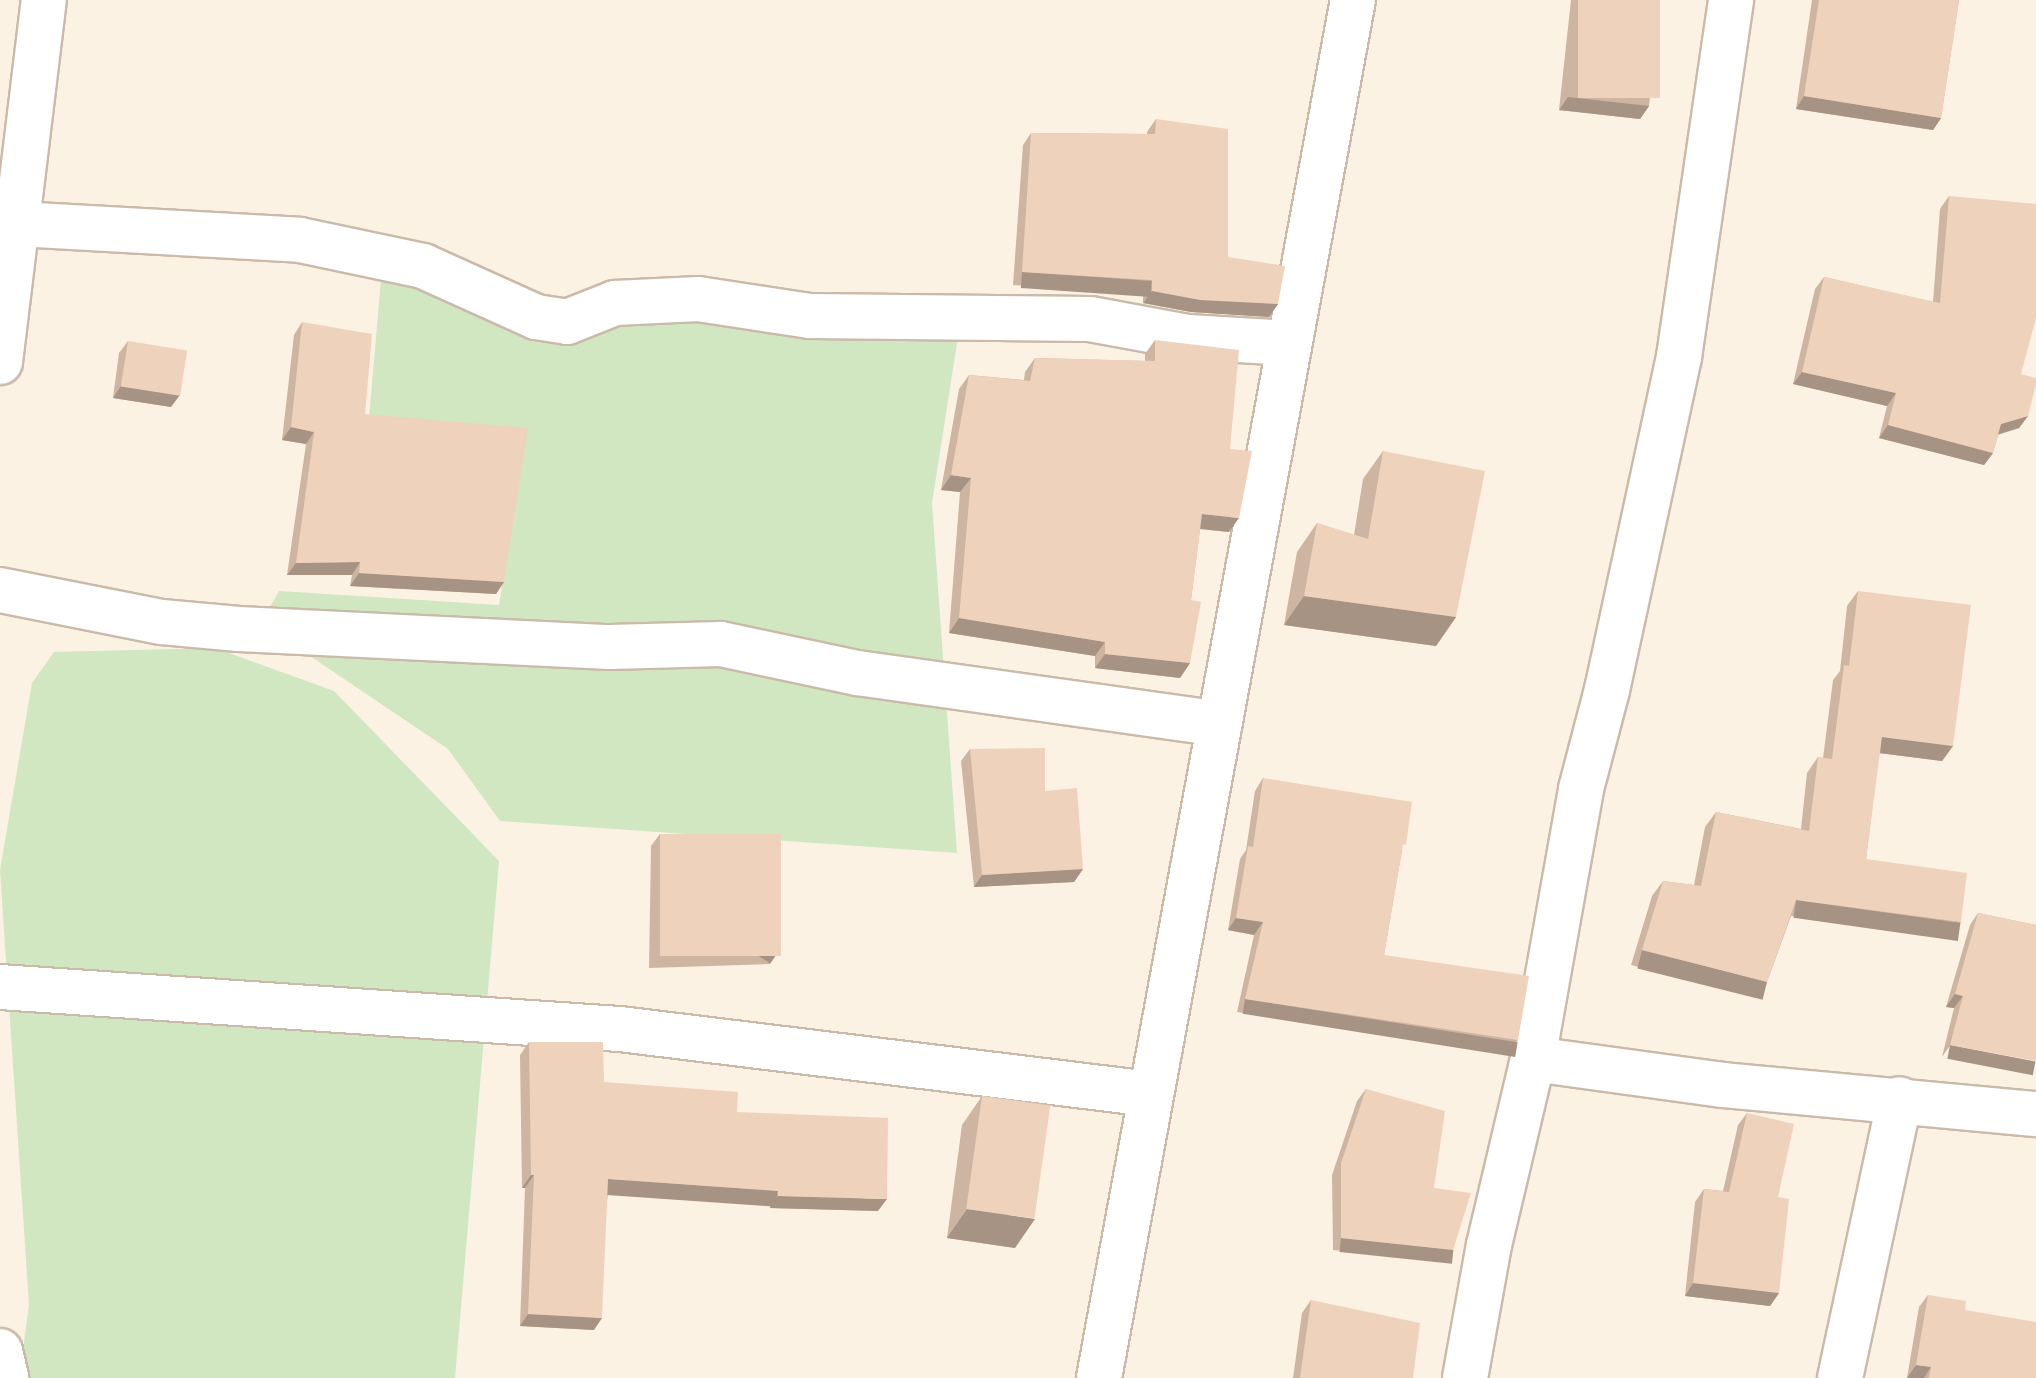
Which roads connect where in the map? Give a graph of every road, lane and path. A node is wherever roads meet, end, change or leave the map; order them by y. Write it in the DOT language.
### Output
graph roads {
  1 [pos="44,0"];
  2 [pos="1353,0"];
  3 [pos="1731,0"];
  4 [pos="0,63"];
  5 [pos="31,99"];
  6 [pos="7,223"];
  7 [pos="1289,343"];
  8 [pos="0,362"];
  9 [pos="0,590"];
  10 [pos="1219,724"];
  11 [pos="0,987"];
  12 [pos="1533,1059"];
  13 [pos="1150,1094"];
  14 [pos="1900,1099"];
  15 [pos="2036,1114"];
  16 [pos="0,1351"];
  17 [pos="6,1378"];
  18 [pos="1099,1378"];
  19 [pos="1465,1378"];
  20 [pos="1840,1378"];
  1 -- 5 [label="street"];
  2 -- 7 [label="street"];
  3 -- 12 [label="street"];
  4 -- 5 [label="street"];
  5 -- 6 [label="street"];
  6 -- 7 [label="street"];
  6 -- 8 [label="street"];
  7 -- 10 [label="street"];
  9 -- 10 [label="street"];
  10 -- 13 [label="street"];
  11 -- 13 [label="street"];
  12 -- 14 [label="street"];
  12 -- 19 [label="street"];
  13 -- 18 [label="street"];
  14 -- 15 [label="street"];
  14 -- 20 [label="street"];
  16 -- 17 [label="street"];
}
